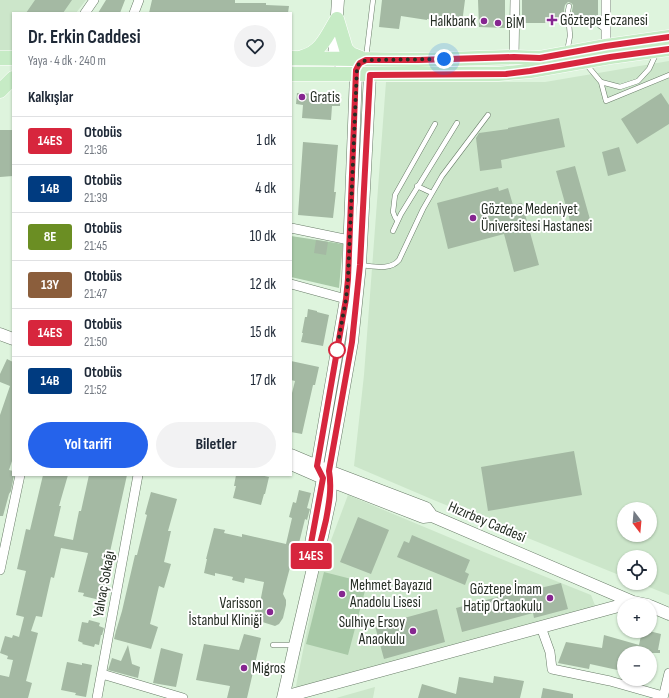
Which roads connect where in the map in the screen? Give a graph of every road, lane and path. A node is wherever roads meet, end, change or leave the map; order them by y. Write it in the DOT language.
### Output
graph roads {
  1 [pos="94,0"];
  2 [pos="139,0"];
  3 [pos="338,0"];
  4 [pos="373,0"];
  5 [pos="515,0"];
  6 [pos="606,0"];
  7 [pos="569,6"];
  8 [pos="86,12"];
  9 [pos="134,12"];
  10 [pos="337,19"];
  11 [pos="597,19"];
  12 [pos="606,30"];
  13 [pos="669,37"];
  14 [pos="606,46"];
  15 [pos="663,50"];
  16 [pos="566,53"];
  17 [pos="514,57"];
  18 [pos="0,58"];
  19 [pos="12,58"];
  20 [pos="295,58"];
  21 [pos="334,58"];
  22 [pos="369,59"];
  23 [pos="584,61"];
  24 [pos="292,74"];
  25 [pos="356,74"];
  26 [pos="0,75"];
  27 [pos="12,75"];
  28 [pos="370,75"];
  29 [pos="669,75"];
  30 [pos="12,79"];
  31 [pos="601,82"];
  32 [pos="0,91"];
  33 [pos="488,115"];
  34 [pos="457,123"];
  35 [pos="436,124"];
  36 [pos="417,186"];
  37 [pos="432,193"];
  38 [pos="398,220"];
  39 [pos="292,228"];
  40 [pos="393,232"];
  41 [pos="349,240"];
  42 [pos="362,241"];
  43 [pos="354,265"];
  44 [pos="292,284"];
  45 [pos="346,299"];
  46 [pos="0,334"];
  47 [pos="12,339"];
  48 [pos="292,455"];
  49 [pos="292,464"];
  50 [pos="317,466"];
  51 [pos="20,476"];
  52 [pos="138,476"];
  53 [pos="327,477"];
  54 [pos="0,570"];
  55 [pos="623,598"];
  56 [pos="657,610"];
  57 [pos="617,611"];
  58 [pos="669,614"];
  59 [pos="542,630"];
  60 [pos="273,645"];
  61 [pos="295,645"];
  62 [pos="669,673"];
  63 [pos="102,674"];
  64 [pos="663,697"];
  65 [pos="97,698"];
  66 [pos="183,698"];
  67 [pos="284,698"];
  68 [pos="311,698"];
  1 -- 8 [label="street"];
  2 -- 9 [label="street"];
  3 -- 10 [label="street"];
  4 -- 22 [label="lane"];
  5 -- 17 [label="street"];
  6 -- 12 [label="street"];
  7 -- 16 [label="lane"];
  10 -- 20 [label="main road"];
  10 -- 21 [label="street"];
  10 -- 22 [label="main road"];
  11 -- 12 [label="lane"];
  12 -- 14 [label="street"];
  13 -- 14 [label="main road"];
  14 -- 16 [label="main road"];
  15 -- 23 [label="main road"];
  15 -- 31 [label="lane"];
  16 -- 17 [label="main road"];
  17 -- 22 [label="main road"];
  18 -- 19 [label="main road"];
  20 -- 21 [label="main road"];
  21 -- 22 [label="main road"];
  21 -- 25 [label="street"];
  22 -- 25 [label="street"];
  23 -- 28 [label="main road"];
  23 -- 31 [label="lane"];
  24 -- 25 [label="main road"];
  25 -- 28 [label="main road"];
  25 -- 41 [label="street"];
  26 -- 27 [label="main road"];
  28 -- 42 [label="street"];
  29 -- 31 [label="lane"];
  30 -- 32 [label="main road"];
  33 -- 37 [label="lane"];
  34 -- 36 [label="lane"];
  35 -- 38 [label="lane"];
  36 -- 37 [label="lane"];
  36 -- 38 [label="lane"];
  37 -- 43 [label="lane"];
  38 -- 40 [label="lane"];
  39 -- 41 [label="street"];
  41 -- 42 [label="street"];
  41 -- 43 [label="street"];
  42 -- 43 [label="street"];
  43 -- 45 [label="street"];
  43 -- 53 [label="street"];
  44 -- 45 [label="street"];
  45 -- 50 [label="street"];
  46 -- 47 [label="street"];
  48 -- 50 [label="street"];
  49 -- 53 [label="street, Hızırbey Caddesi"];
  50 -- 53 [label="street"];
  51 -- 54 [label="street"];
  52 -- 63 [label="street, Yalvaç Sokağı"];
  53 -- 55 [label="street, Hızırbey Caddesi"];
  53 -- 61 [label="street"];
  56 -- 58 [label="street, Hızırbey Caddesi"];
  57 -- 59 [label="street"];
  59 -- 64 [label="street"];
  59 -- 67 [label="street"];
  59 -- 68 [label="street"];
  60 -- 61 [label="lane"];
  61 -- 67 [label="street"];
  62 -- 64 [label="street"];
  63 -- 65 [label="street, Yalvaç Sokağı"];
  63 -- 66 [label="street"];
}
